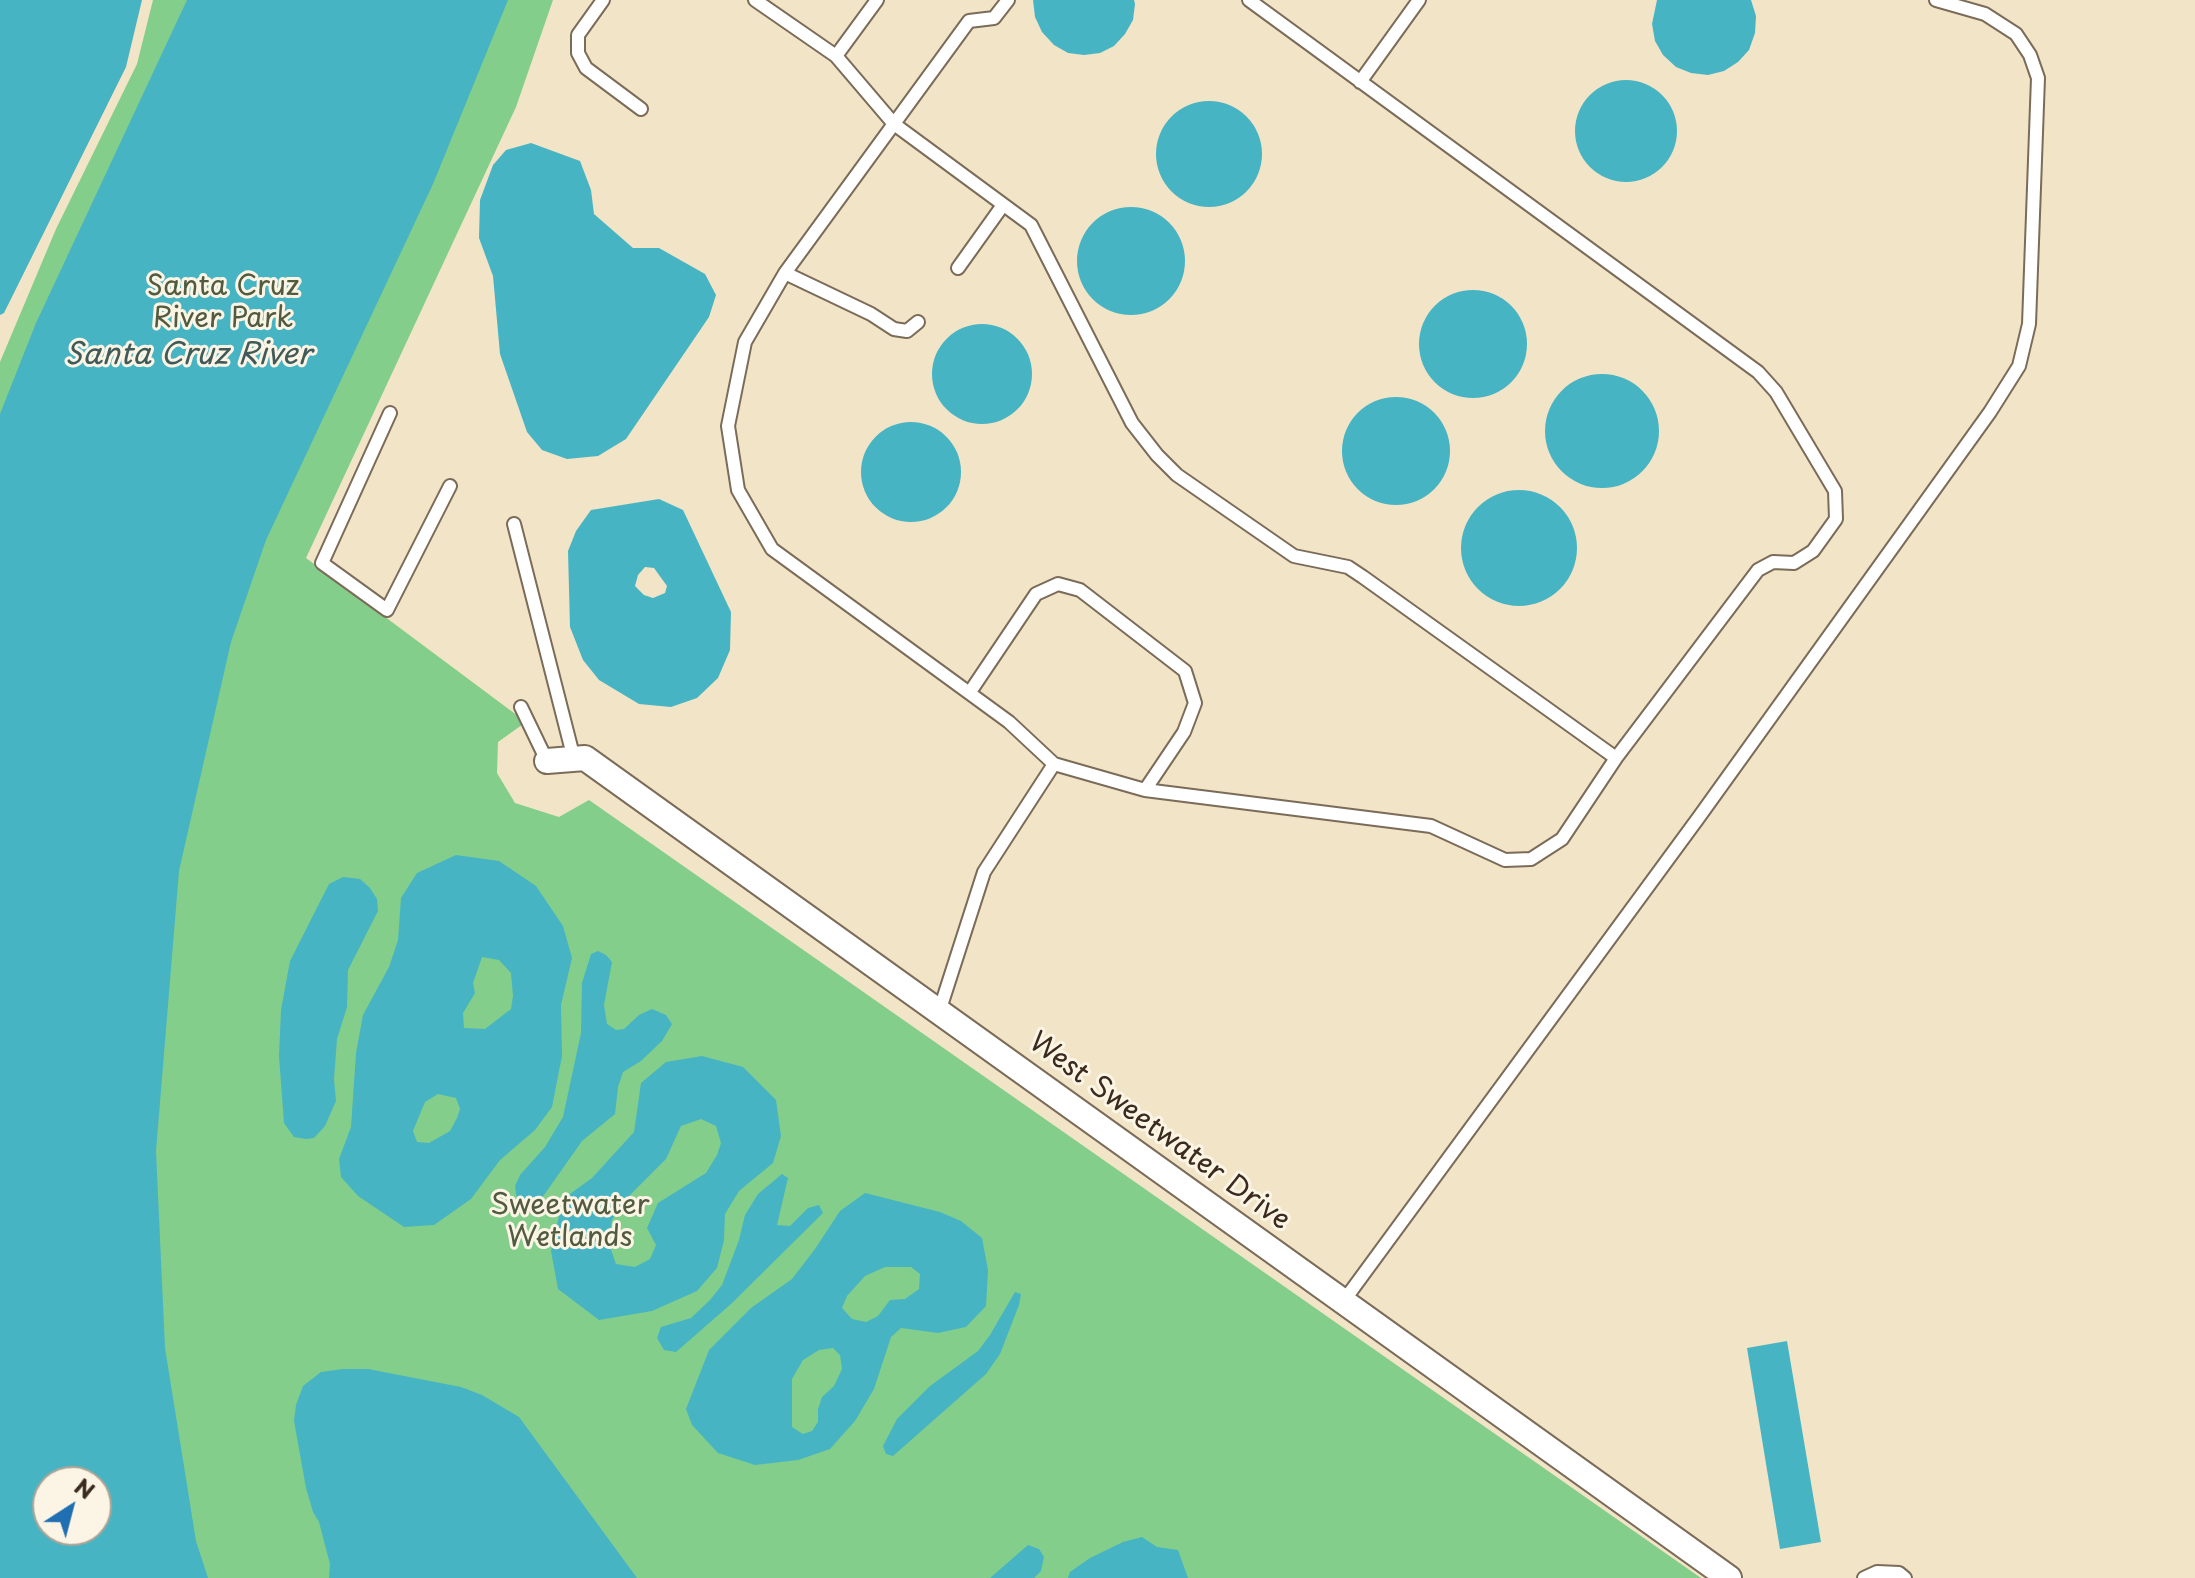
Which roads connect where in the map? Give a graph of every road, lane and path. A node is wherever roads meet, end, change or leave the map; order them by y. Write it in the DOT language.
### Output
graph roads {
  1 [pos="603,0"];
  2 [pos="755,0"];
  3 [pos="877,0"];
  4 [pos="1008,0"];
  5 [pos="1249,0"];
  6 [pos="1419,0"];
  7 [pos="1936,0"];
  8 [pos="836,56"];
  9 [pos="1360,82"];
  10 [pos="641,109"];
  11 [pos="894,124"];
  12 [pos="1003,205"];
  13 [pos="958,268"];
  14 [pos="785,273"];
  15 [pos="918,322"];
  16 [pos="390,413"];
  17 [pos="450,486"];
  18 [pos="514,524"];
  19 [pos="970,692"];
  20 [pos="521,707"];
  21 [pos="1616,758"];
  22 [pos="574,759"];
  23 [pos="547,761"];
  24 [pos="1054,764"];
  25 [pos="1145,790"];
  26 [pos="939,1012"];
  27 [pos="1343,1302"];
  28 [pos="1729,1578"];
  29 [pos="1864,1578"];
  30 [pos="1905,1578"];
  1 -- 10 [label="lane"];
  2 -- 8 [label="lane"];
  3 -- 8 [label="lane"];
  4 -- 11 [label="lane"];
  5 -- 9 [label="lane"];
  6 -- 9 [label="lane"];
  7 -- 27 [label="lane"];
  8 -- 11 [label="lane"];
  9 -- 21 [label="lane"];
  11 -- 12 [label="lane"];
  11 -- 14 [label="lane"];
  12 -- 13 [label="lane"];
  12 -- 21 [label="lane"];
  14 -- 15 [label="lane"];
  14 -- 19 [label="lane"];
  16 -- 17 [label="lane"];
  18 -- 22 [label="lane"];
  19 -- 24 [label="lane"];
  19 -- 25 [label="lane"];
  20 -- 23 [label="lane"];
  21 -- 25 [label="lane"];
  22 -- 23 [label="street, West Sweetwater Drive"];
  22 -- 26 [label="street, West Sweetwater Drive"];
  24 -- 25 [label="lane"];
  24 -- 26 [label="lane"];
  26 -- 27 [label="street, West Sweetwater Drive"];
  27 -- 28 [label="street, West Sweetwater Drive"];
  29 -- 30 [label="lane"];
}
